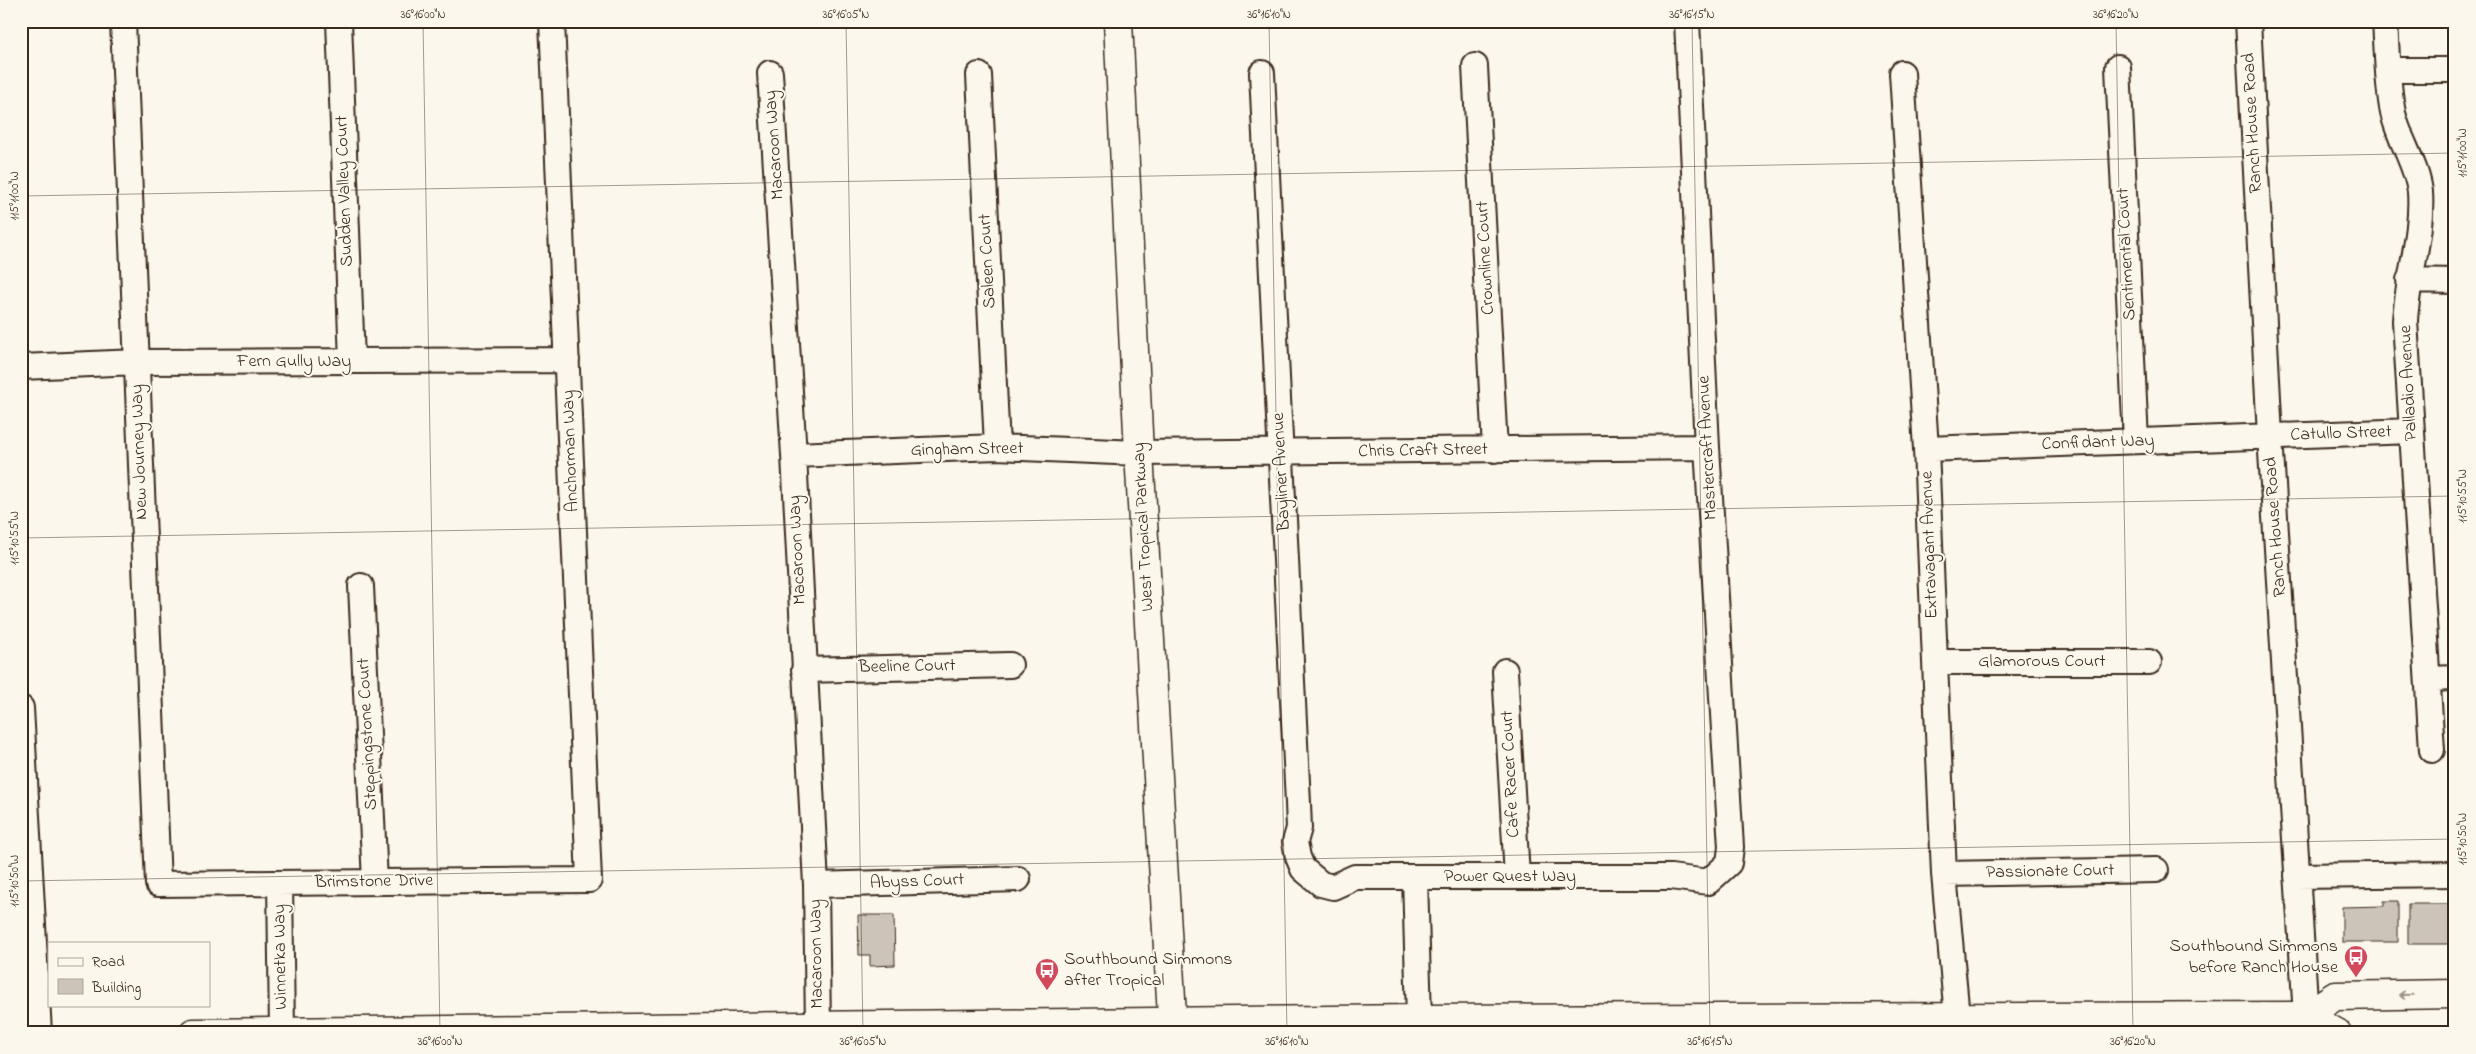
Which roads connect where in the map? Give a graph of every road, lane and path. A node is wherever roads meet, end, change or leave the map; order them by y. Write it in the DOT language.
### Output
graph roads {
  1 [pos="123,21"];
  2 [pos="339,21"];
  3 [pos="552,21"];
  4 [pos="1118,21"];
  5 [pos="1687,21"];
  6 [pos="2248,21"];
  7 [pos="2385,21"];
  8 [pos="1475,66"];
  9 [pos="2118,67"];
  10 [pos="2389,70"];
  11 [pos="2455,70"];
  12 [pos="770,73"];
  13 [pos="1262,73"];
  14 [pos="1902,73"];
  15 [pos="979,75"];
  16 [pos="2409,280"];
  17 [pos="2455,281"];
  18 [pos="567,360"];
  19 [pos="352,361"];
  20 [pos="137,362"];
  21 [pos="21,366"];
  22 [pos="2412,431"];
  23 [pos="2270,436"];
  24 [pos="2136,441"];
  25 [pos="998,447"];
  26 [pos="1707,447"];
  27 [pos="1926,449"];
  28 [pos="1495,450"];
  29 [pos="1139,453"];
  30 [pos="1281,453"];
  31 [pos="794,455"];
  32 [pos="360,586"];
  33 [pos="1935,662"];
  34 [pos="2149,662"];
  35 [pos="1010,665"];
  36 [pos="804,670"];
  37 [pos="1505,671"];
  38 [pos="2455,678"];
  39 [pos="2428,679"];
  40 [pos="21,708"];
  41 [pos="22,736"];
  42 [pos="2432,750"];
  43 [pos="1304,869"];
  44 [pos="2156,870"];
  45 [pos="1721,872"];
  46 [pos="1944,874"];
  47 [pos="2455,874"];
  48 [pos="2297,876"];
  49 [pos="1416,877"];
  50 [pos="1517,877"];
  51 [pos="1018,879"];
  52 [pos="589,880"];
  53 [pos="375,882"];
  54 [pos="280,883"];
  55 [pos="158,884"];
  56 [pos="816,885"];
  57 [pos="2455,994"];
  58 [pos="1957,1017"];
  59 [pos="1419,1020"];
  60 [pos="2306,1024"];
  61 [pos="818,1027"];
  62 [pos="1173,1028"];
  63 [pos="497,1031"];
  64 [pos="282,1032"];
  65 [pos="38,1033"];
  66 [pos="193,1033"];
  67 [pos="2337,1033"];
  1 -- 20 [label="street, New Journey Way"];
  2 -- 19 [label="street, Sudden Valley Court"];
  3 -- 18 [label="street, Anchorman Way"];
  4 -- 29 [label="main road, West Tropical Parkway"];
  5 -- 26 [label="street, Mastercraft Avenue"];
  6 -- 23 [label="street, Ranch House Road"];
  7 -- 10 [label="street, Palladio Avenue"];
  8 -- 28 [label="street, Crownline Court"];
  9 -- 24 [label="street, Sentimental Court"];
  10 -- 11 [label="street"];
  10 -- 16 [label="street, Palladio Avenue"];
  12 -- 31 [label="street, Macaroon Way"];
  13 -- 30 [label="street, Bayliner Avenue"];
  14 -- 27 [label="street, Extravagant Avenue"];
  15 -- 25 [label="street, Saleen Court"];
  16 -- 17 [label="street"];
  16 -- 22 [label="street, Palladio Avenue"];
  18 -- 19 [label="street, Fern Gully Way"];
  18 -- 52 [label="street, Anchorman Way"];
  19 -- 20 [label="street, Fern Gully Way"];
  20 -- 21 [label="street, Fern Gully Way"];
  20 -- 55 [label="street, New Journey Way"];
  22 -- 23 [label="street, Catullo Street"];
  22 -- 39 [label="street, Palladio Avenue"];
  23 -- 24 [label="street, Confidant Way"];
  23 -- 48 [label="street, Ranch House Road"];
  24 -- 27 [label="street, Confidant Way"];
  25 -- 29 [label="street, Gingham Street"];
  25 -- 31 [label="street, Gingham Street"];
  26 -- 28 [label="street, Chris Craft Street"];
  26 -- 45 [label="street, Mastercraft Avenue"];
  27 -- 33 [label="street, Extravagant Avenue"];
  28 -- 30 [label="street, Chris Craft Street"];
  29 -- 30 [label="street, Chris Craft Street"];
  29 -- 62 [label="main road, West Tropical Parkway"];
  30 -- 43 [label="street, Bayliner Avenue"];
  31 -- 36 [label="street, Macaroon Way"];
  32 -- 53 [label="street, Steppingstone Court"];
  33 -- 34 [label="street, Glamorous Court"];
  33 -- 46 [label="street, Extravagant Avenue"];
  35 -- 36 [label="street, Beeline Court"];
  36 -- 56 [label="street, Macaroon Way"];
  37 -- 50 [label="street, Cafe Racer Court"];
  38 -- 39 [label="street"];
  39 -- 42 [label="street, Palladio Avenue"];
  40 -- 41 [label="street"];
  41 -- 65 [label="street"];
  43 -- 49 [label="street, Power Quest Way"];
  44 -- 46 [label="street, Passionate Court"];
  45 -- 50 [label="street, Power Quest Way"];
  46 -- 58 [label="street, Extravagant Avenue"];
  47 -- 48 [label="street"];
  48 -- 60 [label="street, Ranch House Road"];
  49 -- 50 [label="street, Power Quest Way"];
  49 -- 59 [label="street"];
  51 -- 56 [label="street, Abyss Court"];
  52 -- 53 [label="street, Brimstone Drive"];
  53 -- 54 [label="street, Brimstone Drive"];
  54 -- 55 [label="street, Brimstone Drive"];
  54 -- 64 [label="street, Winnetka Way"];
  56 -- 61 [label="street, Macaroon Way"];
  57 -- 60 [label="main road, one-way"];
  58 -- 59 [label="main road"];
  58 -- 60 [label="main road"];
  59 -- 62 [label="main road"];
  60 -- 67 [label="main road"];
  61 -- 62 [label="main road"];
  61 -- 63 [label="main road"];
  63 -- 64 [label="main road"];
  64 -- 66 [label="main road"];
}
